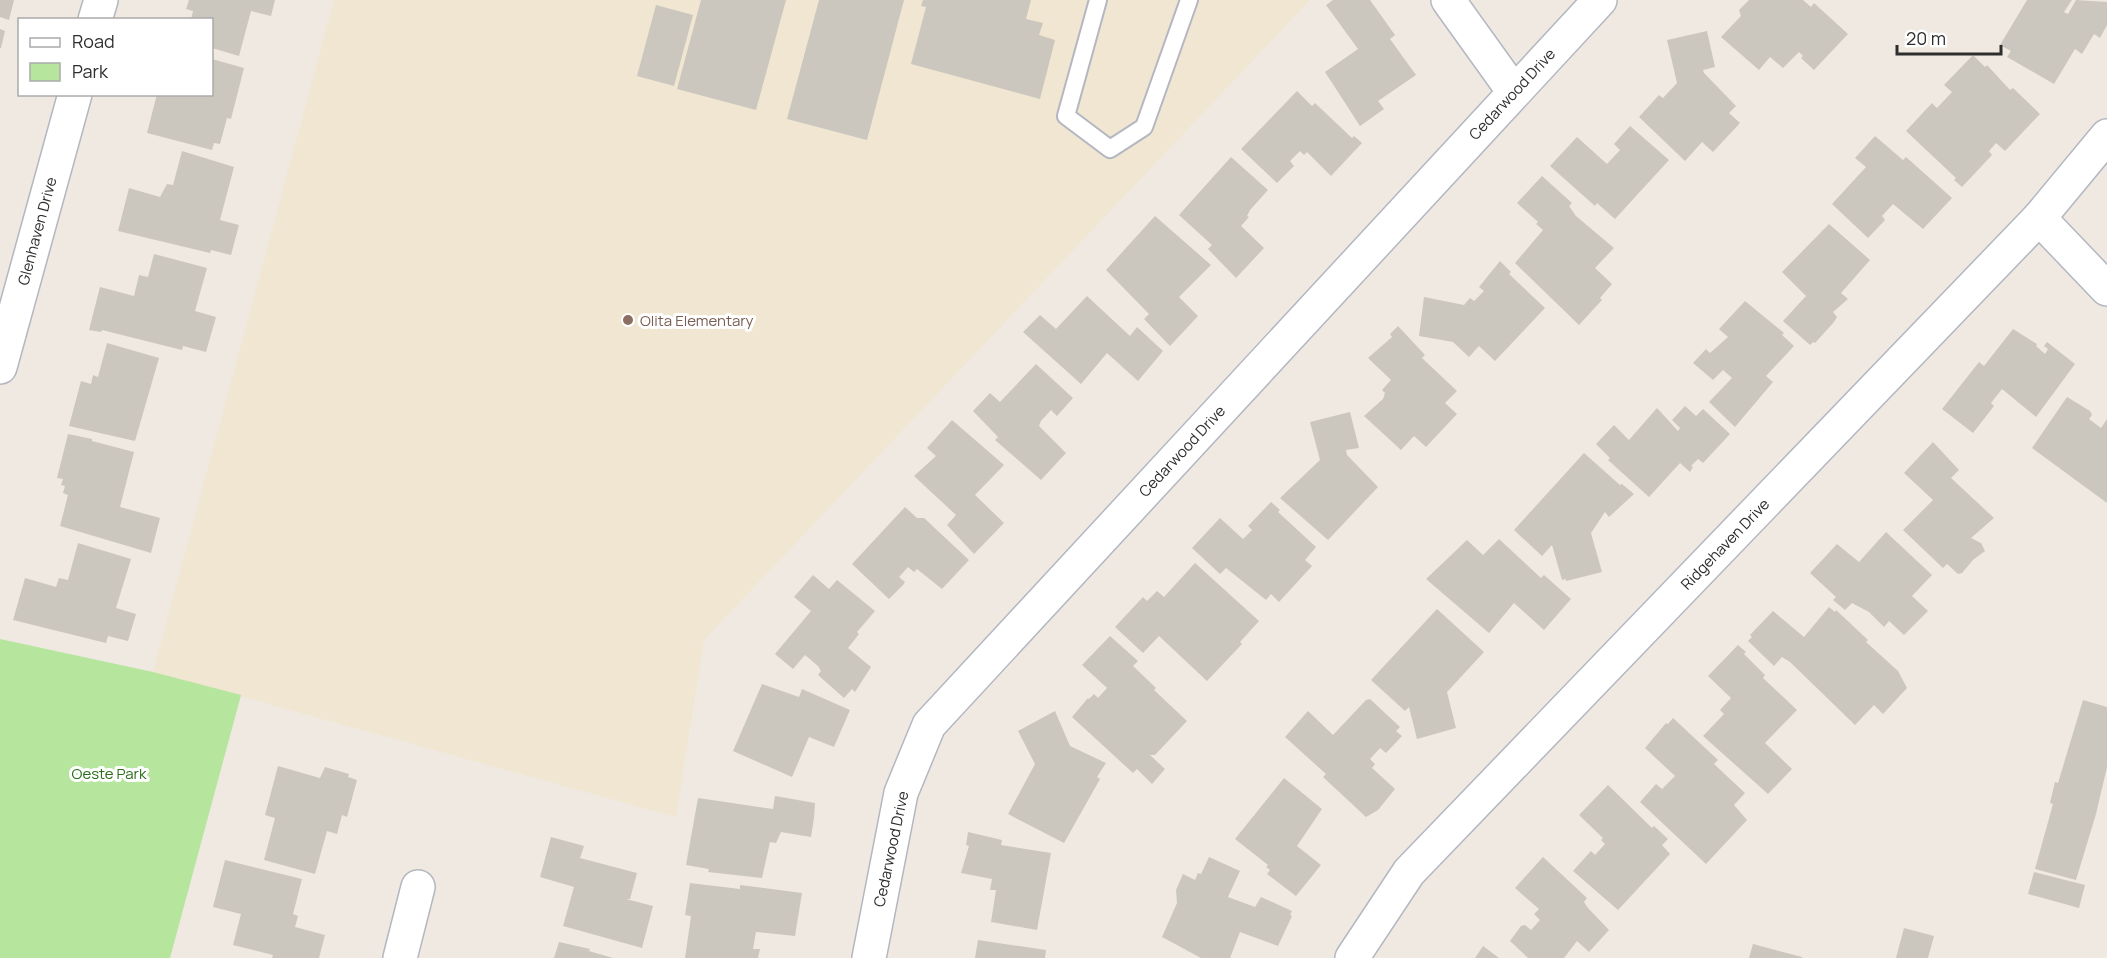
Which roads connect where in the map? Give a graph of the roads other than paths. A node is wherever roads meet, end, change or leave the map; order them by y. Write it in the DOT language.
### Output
graph roads {
  1 [pos="101,0"];
  2 [pos="1098,0"];
  3 [pos="1190,0"];
  4 [pos="1448,0"];
  5 [pos="1600,0"];
  6 [pos="96,18"];
  7 [pos="1514,92"];
  8 [pos="74,96"];
  9 [pos="2107,136"];
  10 [pos="2039,218"];
  11 [pos="2107,289"];
  12 [pos="0,367"];
  13 [pos="418,887"];
  14 [pos="400,958"];
  15 [pos="869,958"];
  16 [pos="1352,958"];
  1 -- 6 [label="street"];
  2 -- 3 [label="lane"];
  4 -- 7 [label="street"];
  5 -- 7 [label="street, Cedarwood Drive"];
  7 -- 15 [label="street, Cedarwood Drive"];
  8 -- 12 [label="street, Glenhaven Drive"];
  9 -- 10 [label="street, Ridgehaven Drive"];
  10 -- 11 [label="street"];
  10 -- 16 [label="street, Ridgehaven Drive"];
  13 -- 14 [label="street"];
}
